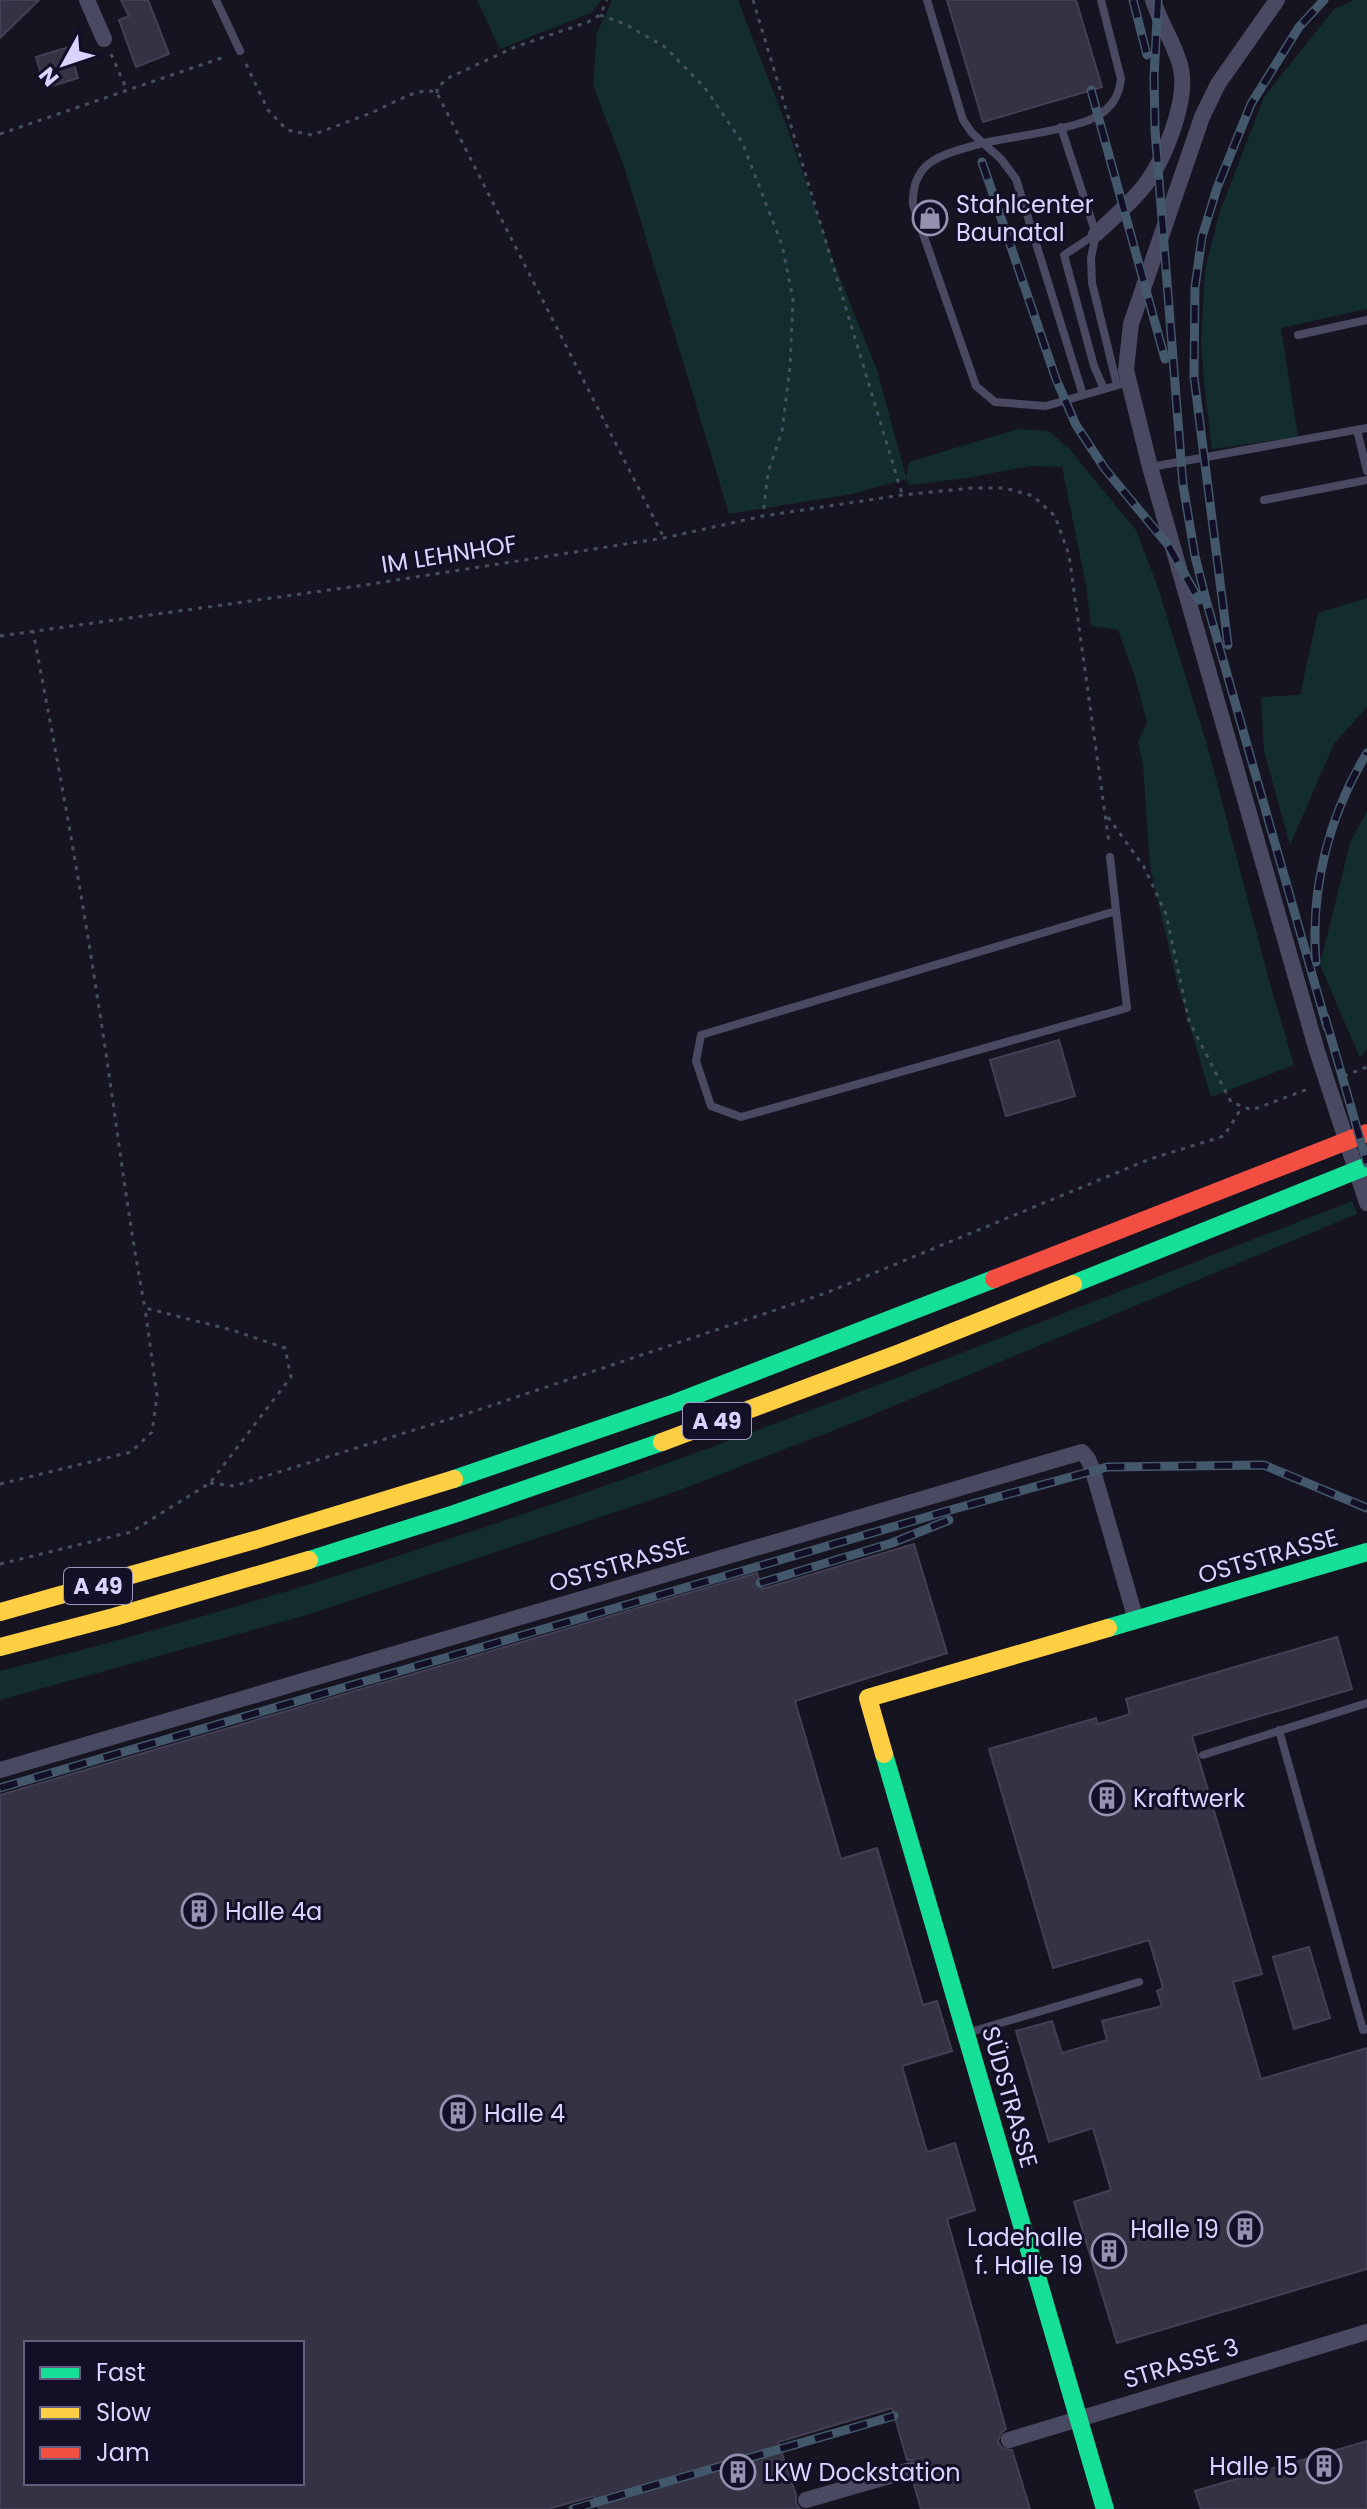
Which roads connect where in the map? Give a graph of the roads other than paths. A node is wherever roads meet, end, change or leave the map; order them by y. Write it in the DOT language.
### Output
graph roads {
  1 [pos="87,0"];
  2 [pos="216,0"];
  3 [pos="927,0"];
  4 [pos="1101,0"];
  5 [pos="1153,0"];
  6 [pos="1277,0"];
  7 [pos="104,39"];
  8 [pos="240,51"];
  9 [pos="1061,127"];
  10 [pos="983,143"];
  11 [pos="1096,234"];
  12 [pos="1367,320"];
  13 [pos="1298,335"];
  14 [pos="1123,383"];
  15 [pos="1104,389"];
  16 [pos="1083,395"];
  17 [pos="1362,429"];
  18 [pos="1150,467"];
  19 [pos="1367,471"];
  20 [pos="1367,480"];
  21 [pos="1264,500"];
  22 [pos="1110,857"];
  23 [pos="1116,911"];
  24 [pos="1367,1133"];
  25 [pos="1367,1166"];
  26 [pos="1367,1203"];
  27 [pos="1367,1552"];
  28 [pos="0,1612"];
  29 [pos="1136,1620"];
  30 [pos="0,1647"];
  31 [pos="868,1698"];
  32 [pos="1367,1703"];
  33 [pos="1279,1730"];
  34 [pos="1203,1755"];
  35 [pos="0,1770"];
  36 [pos="1139,1982"];
  37 [pos="1367,2029"];
  38 [pos="966,2033"];
  39 [pos="1367,2332"];
  40 [pos="1079,2420"];
  41 [pos="1009,2440"];
  42 [pos="910,2470"];
  43 [pos="806,2500"];
  44 [pos="1105,2509"];
  1 -- 7 [label="street"];
  2 -- 8 [label="lane"];
  3 -- 10 [label="lane"];
  4 -- 9 [label="lane"];
  5 -- 11 [label="street"];
  6 -- 14 [label="street"];
  9 -- 10 [label="lane"];
  9 -- 11 [label="lane"];
  10 -- 16 [label="lane"];
  10 -- 16 [label="lane"];
  11 -- 14 [label="lane"];
  11 -- 15 [label="lane"];
  12 -- 13 [label="lane"];
  14 -- 15 [label="lane"];
  14 -- 18 [label="street"];
  15 -- 16 [label="lane"];
  17 -- 18 [label="lane"];
  17 -- 19 [label="lane"];
  18 -- 26 [label="street"];
  20 -- 21 [label="lane"];
  22 -- 23 [label="lane"];
  23 -- 23 [label="lane"];
  24 -- 28 [label="main road, A 49"];
  25 -- 30 [label="main road, A 49"];
  27 -- 29 [label="main road, OSTSTRASSE"];
  29 -- 31 [label="main road, OSTSTRASSE"];
  29 -- 35 [label="street, OSTSTRASSE"];
  31 -- 38 [label="main road, SÜDSTRASSE"];
  32 -- 33 [label="lane"];
  33 -- 34 [label="lane"];
  33 -- 37 [label="lane"];
  36 -- 38 [label="lane"];
  38 -- 40 [label="main road, SÜDSTRASSE"];
  39 -- 40 [label="street, STRASSE 3"];
  40 -- 41 [label="street, STRASSE 3"];
  40 -- 44 [label="main road, SÜDSTRASSE"];
  42 -- 43 [label="street"];
}
